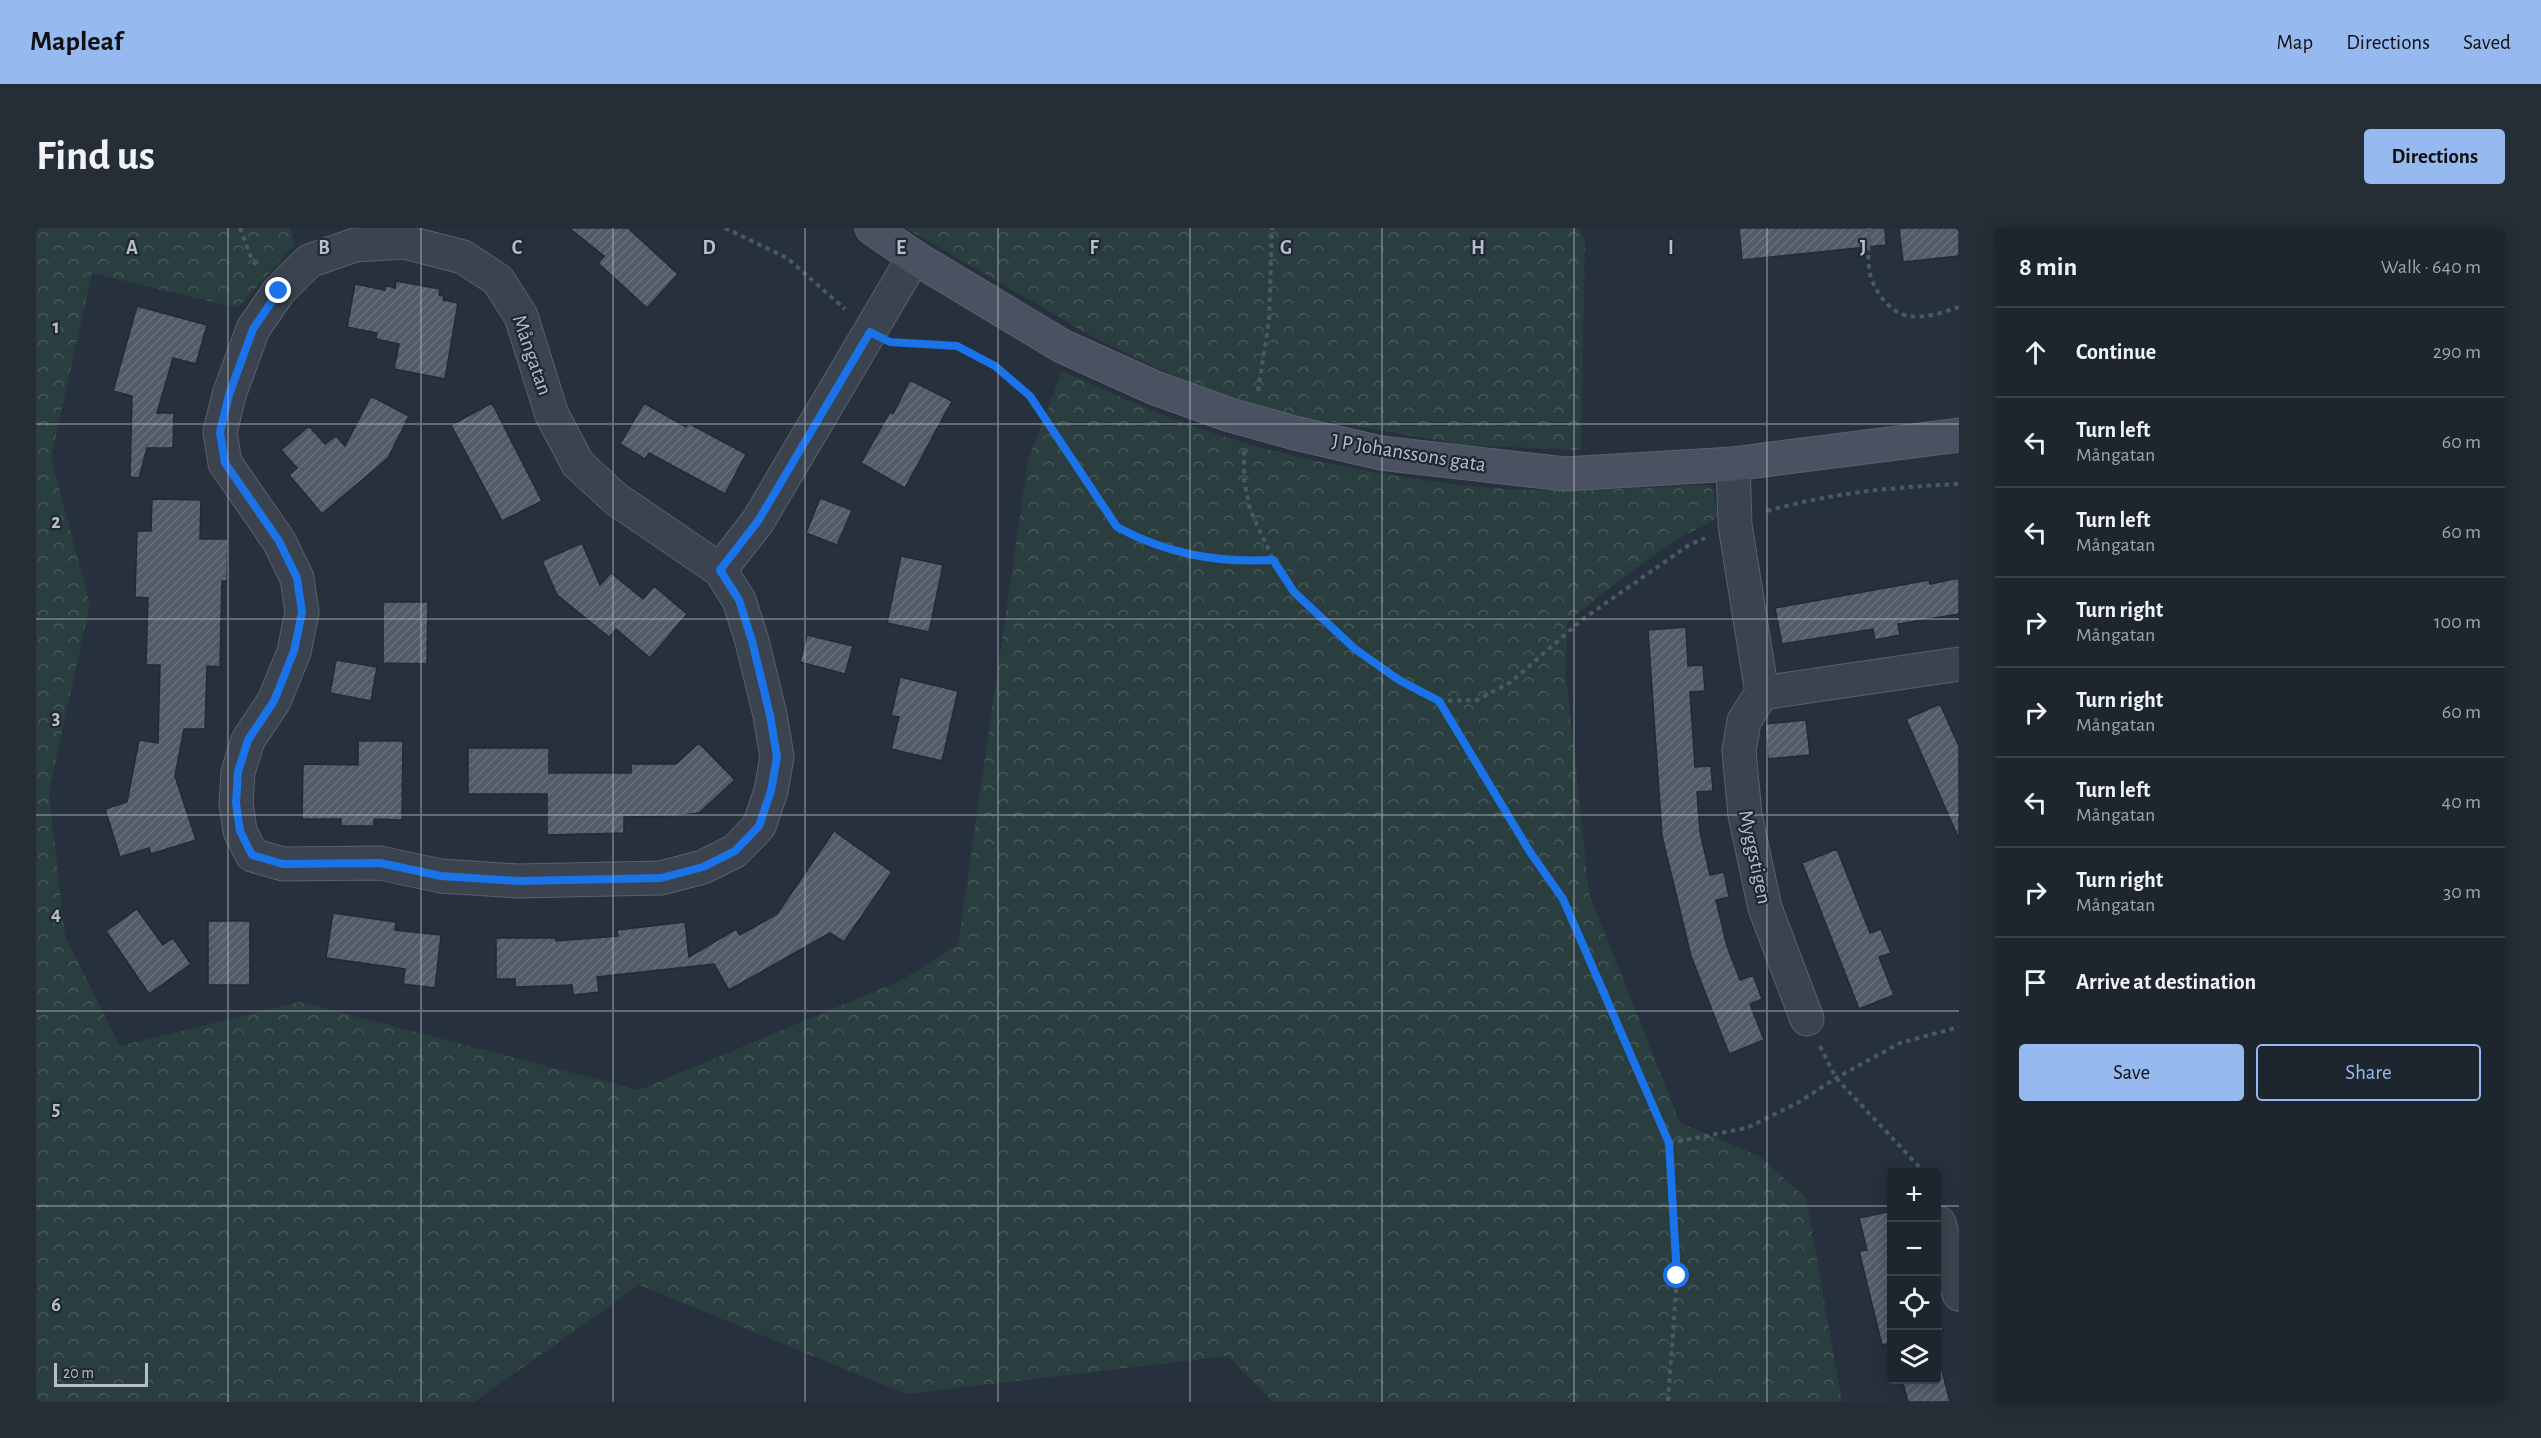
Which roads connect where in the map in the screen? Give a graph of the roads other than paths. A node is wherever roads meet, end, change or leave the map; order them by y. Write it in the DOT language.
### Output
graph roads {
  1 [pos="872,228"];
  2 [pos="914,257"];
  3 [pos="1959,435"];
  4 [pos="1733,464"];
  5 [pos="720,570"];
  6 [pos="1959,664"];
  7 [pos="1762,693"];
  8 [pos="1807,1019"];
  9 [pos="1941,1229"];
  10 [pos="1959,1294"];
  1 -- 2 [label="street, J P Johanssons gata"];
  2 -- 4 [label="street, J P Johanssons gata"];
  2 -- 5 [label="street"];
  3 -- 4 [label="street, J P Johanssons gata"];
  4 -- 7 [label="street"];
  5 -- 5 [label="street, Mångatan"];
  6 -- 7 [label="street"];
  7 -- 8 [label="street, Myggstigen"];
  9 -- 10 [label="street"];
}
